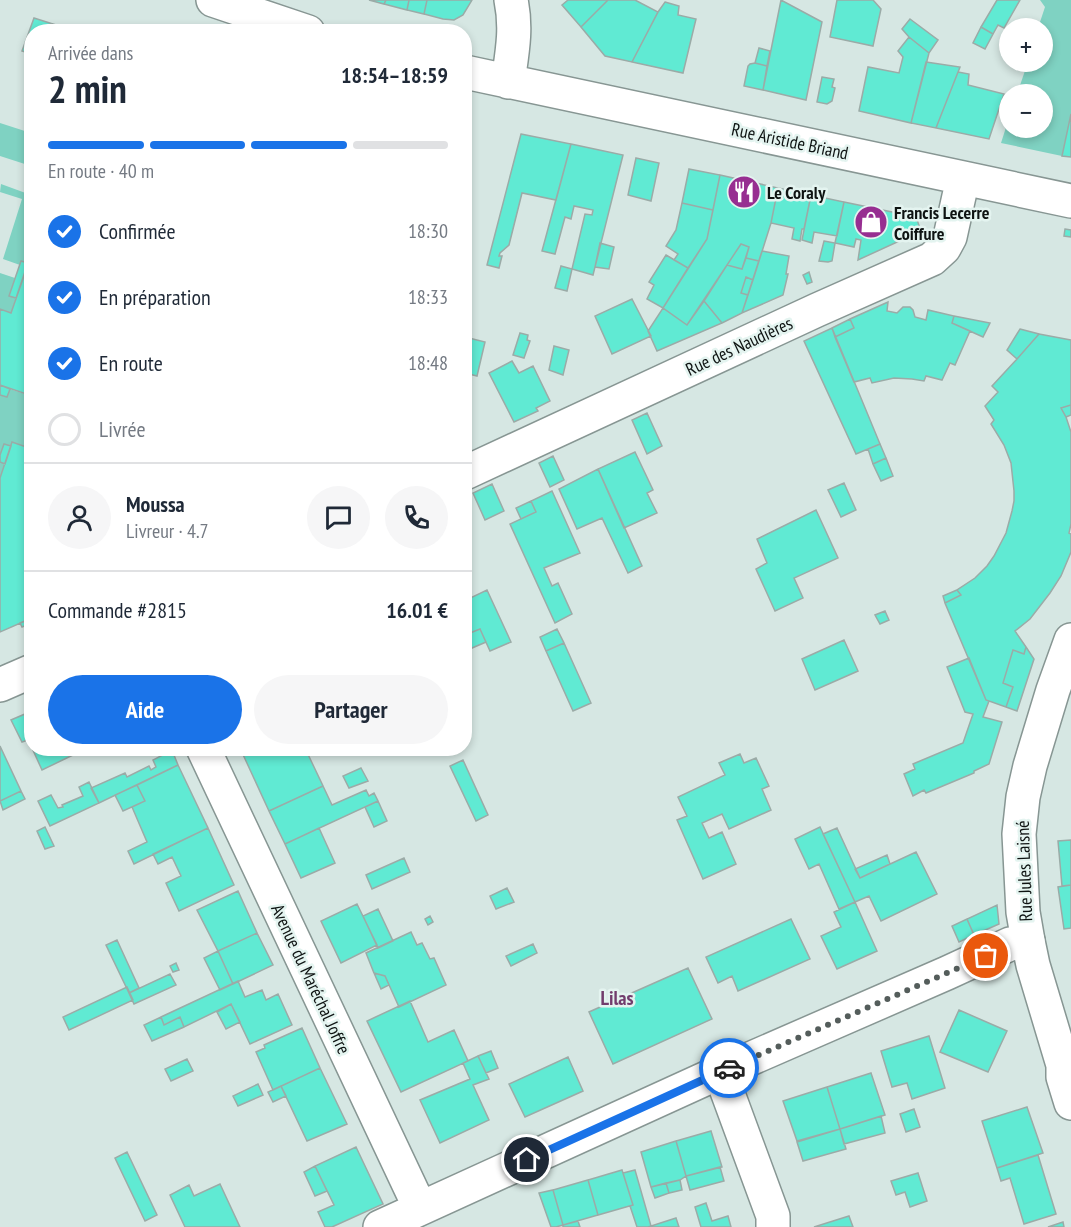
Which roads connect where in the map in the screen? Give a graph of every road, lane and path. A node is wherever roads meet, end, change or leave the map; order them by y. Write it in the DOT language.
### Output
graph roads {
  1 [pos="213,0"];
  2 [pos="511,0"];
  3 [pos="284,24"];
  4 [pos="472,74"];
  5 [pos="508,82"];
  6 [pos="963,178"];
  7 [pos="1071,201"];
  8 [pos="472,470"];
  9 [pos="1071,640"];
  10 [pos="24,674"];
  11 [pos="0,685"];
  12 [pos="1062,694"];
  13 [pos="207,756"];
  14 [pos="1028,941"];
  15 [pos="720,1072"];
  16 [pos="1071,1103"];
  17 [pos="420,1208"];
  18 [pos="380,1227"];
  19 [pos="773,1227"];
  1 -- 3 [label="street"];
  2 -- 5 [label="street"];
  4 -- 5 [label="street, Rue Aristide Briand"];
  5 -- 6 [label="street, Rue Aristide Briand"];
  6 -- 7 [label="street, Rue Aristide Briand"];
  6 -- 8 [label="street, Rue des Naudières"];
  9 -- 12 [label="street, Rue Jules Laisné"];
  10 -- 11 [label="street"];
  12 -- 14 [label="street, Rue Jules Laisné"];
  13 -- 17 [label="street, Avenue du Maréchal Joffre"];
  14 -- 15 [label="street"];
  14 -- 16 [label="street, Rue Jules Laisné"];
  15 -- 17 [label="street"];
  15 -- 19 [label="street"];
  17 -- 18 [label="street"];
}
